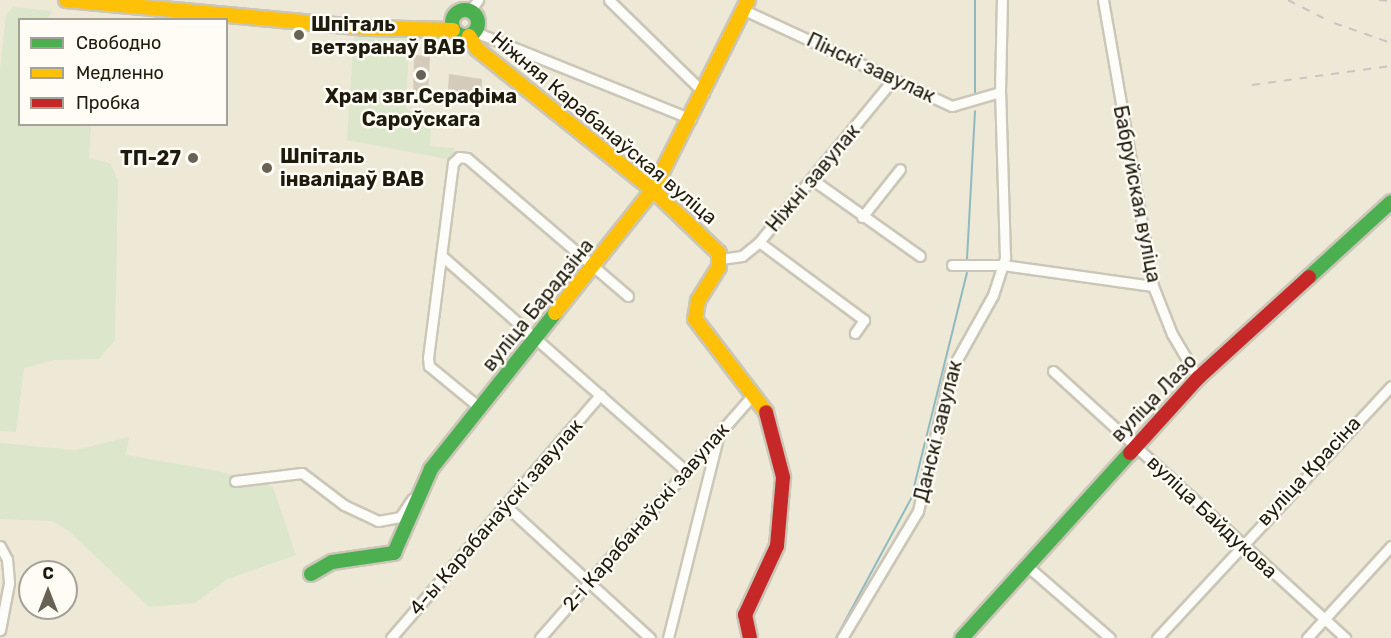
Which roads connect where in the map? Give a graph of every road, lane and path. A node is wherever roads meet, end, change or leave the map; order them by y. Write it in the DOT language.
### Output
graph roads {
  1 [pos="66,0"];
  2 [pos="609,0"];
  3 [pos="1002,0"];
  4 [pos="1103,0"];
  5 [pos="744,4"];
  6 [pos="468,5"];
  7 [pos="453,30"];
  8 [pos="472,34"];
  9 [pos="894,78"];
  10 [pos="1000,92"];
  11 [pos="704,93"];
  12 [pos="691,120"];
  13 [pos="900,169"];
  14 [pos="813,180"];
  15 [pos="653,190"];
  16 [pos="1391,201"];
  17 [pos="862,218"];
  18 [pos="759,242"];
  19 [pos="442,256"];
  20 [pos="921,256"];
  21 [pos="720,259"];
  22 [pos="952,265"];
  23 [pos="1003,265"];
  24 [pos="595,268"];
  25 [pos="1153,286"];
  26 [pos="628,296"];
  27 [pos="855,333"];
  28 [pos="537,340"];
  29 [pos="1053,371"];
  30 [pos="1198,378"];
  31 [pos="1391,386"];
  32 [pos="600,395"];
  33 [pos="752,396"];
  34 [pos="479,406"];
  35 [pos="719,434"];
  36 [pos="1135,445"];
  37 [pos="684,469"];
  38 [pos="235,481"];
  39 [pos="422,485"];
  40 [pos="507,507"];
  41 [pos="1242,543"];
  42 [pos="0,546"];
  43 [pos="1391,546"];
  44 [pos="1026,565"];
  45 [pos="311,574"];
  46 [pos="587,584"];
  47 [pos="1323,619"];
  48 [pos="0,630"];
  49 [pos="391,638"];
  50 [pos="540,638"];
  51 [pos="650,638"];
  52 [pos="668,638"];
  53 [pos="750,638"];
  54 [pos="842,638"];
  55 [pos="962,638"];
  56 [pos="1110,638"];
  57 [pos="1157,638"];
  58 [pos="1307,638"];
  59 [pos="1345,638"];
  1 -- 7 [label="main road"];
  2 -- 11 [label="street"];
  3 -- 10 [label="street, Данскі завулак"];
  4 -- 25 [label="street, Бабруйская вуліца"];
  5 -- 9 [label="street, Пінскі завулак"];
  5 -- 11 [label="main road, вуліца Барадзіна"];
  6 -- 7 [label="main road"];
  6 -- 8 [label="main road"];
  7 -- 8 [label="main road"];
  8 -- 12 [label="street"];
  8 -- 15 [label="main road, Ніжняя Карабанаўская вуліца"];
  9 -- 10 [label="street, Пінскі завулак"];
  9 -- 14 [label="street, Ніжні завулак"];
  10 -- 23 [label="street, Данскі завулак"];
  11 -- 12 [label="main road, вуліца Барадзіна"];
  12 -- 15 [label="main road, вуліца Барадзіна"];
  13 -- 17 [label="street"];
  14 -- 17 [label="street"];
  14 -- 18 [label="street, Ніжні завулак"];
  15 -- 21 [label="main road, Ніжняя Карабанаўская вуліца"];
  15 -- 24 [label="main road, вуліца Барадзіна"];
  16 -- 30 [label="main road, вуліца Лазо"];
  17 -- 20 [label="street"];
  18 -- 21 [label="street, Ніжні завулак"];
  18 -- 27 [label="street"];
  19 -- 24 [label="street"];
  19 -- 28 [label="street"];
  19 -- 34 [label="street"];
  21 -- 33 [label="main road"];
  22 -- 23 [label="street"];
  23 -- 25 [label="street"];
  23 -- 54 [label="street, Данскі завулак"];
  24 -- 26 [label="street"];
  24 -- 28 [label="main road, вуліца Барадзіна"];
  25 -- 30 [label="street, Бабруйская вуліца"];
  28 -- 32 [label="street"];
  28 -- 34 [label="main road, вуліца Барадзіна"];
  29 -- 36 [label="street, вуліца Байдукова"];
  30 -- 36 [label="main road, вуліца Лазо"];
  31 -- 41 [label="street, вуліца Красіна"];
  32 -- 37 [label="street"];
  32 -- 40 [label="street, 4-ы Карабанаўскі завулак"];
  33 -- 35 [label="street, 2-і Карабанаўскі завулак"];
  33 -- 53 [label="main road"];
  34 -- 39 [label="main road, вуліца Барадзіна"];
  35 -- 37 [label="street, 2-і Карабанаўскі завулак"];
  35 -- 52 [label="street"];
  36 -- 41 [label="street, вуліца Байдукова"];
  36 -- 44 [label="main road, вуліца Лазо"];
  37 -- 46 [label="street, 2-і Карабанаўскі завулак"];
  38 -- 39 [label="street"];
  39 -- 45 [label="main road, вуліца Барадзіна"];
  40 -- 46 [label="street"];
  40 -- 49 [label="street, 4-ы Карабанаўскі завулак"];
  41 -- 47 [label="street, вуліца Байдукова"];
  41 -- 57 [label="street, вуліца Красіна"];
  42 -- 48 [label="street"];
  43 -- 47 [label="street"];
  44 -- 55 [label="main road, вуліца Лазо"];
  44 -- 56 [label="street"];
  46 -- 50 [label="street, 2-і Карабанаўскі завулак"];
  46 -- 51 [label="street"];
  47 -- 58 [label="street"];
  47 -- 59 [label="street, вуліца Байдукова"];
}
